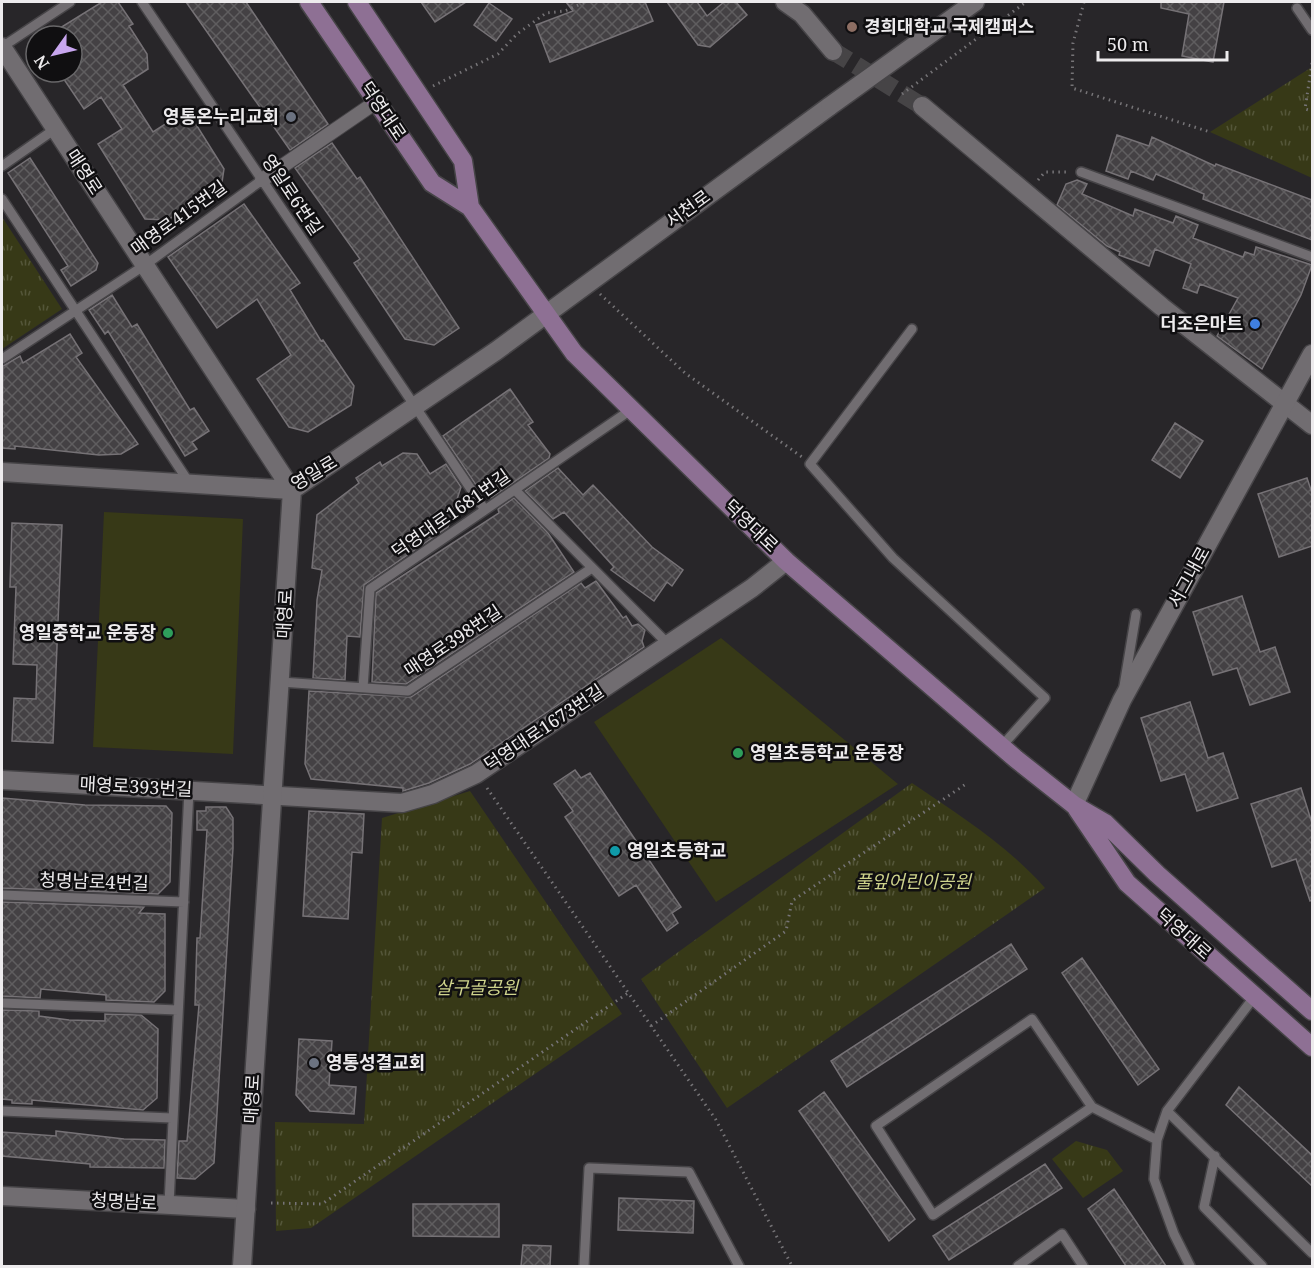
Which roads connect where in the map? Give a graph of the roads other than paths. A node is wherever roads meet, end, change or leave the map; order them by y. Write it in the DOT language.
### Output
graph roads {
  1 [pos="70,2"];
  2 [pos="142,2"];
  3 [pos="309,2"];
  4 [pos="357,2"];
  5 [pos="785,2"];
  6 [pos="975,2"];
  7 [pos="1297,8"];
  8 [pos="1312,30"];
  9 [pos="2,47"];
  10 [pos="833,51"];
  11 [pos="376,102"];
  12 [pos="922,106"];
  13 [pos="55,129"];
  14 [pos="2,166"];
  15 [pos="1081,172"];
  16 [pos="262,180"];
  17 [pos="2,198"];
  18 [pos="471,207"];
  19 [pos="1312,257"];
  20 [pos="145,266"];
  21 [pos="75,311"];
  22 [pos="545,312"];
  23 [pos="912,329"];
  24 [pos="1312,354"];
  25 [pos="2,359"];
  26 [pos="1283,404"];
  27 [pos="415,406"];
  28 [pos="632,409"];
  29 [pos="1312,425"];
  30 [pos="2,472"];
  31 [pos="190,484"];
  32 [pos="292,490"];
  33 [pos="515,490"];
  34 [pos="485,510"];
  35 [pos="786,561"];
  36 [pos="592,568"];
  37 [pos="1136,614"];
  38 [pos="668,644"];
  39 [pos="281,682"];
  40 [pos="363,688"];
  41 [pos="1122,700"];
  42 [pos="1001,747"];
  43 [pos="2,780"];
  44 [pos="189,790"];
  45 [pos="271,794"];
  46 [pos="1074,805"];
  47 [pos="2,894"];
  48 [pos="184,902"];
  49 [pos="1255,996"];
  50 [pos="2,1003"];
  51 [pos="178,1010"];
  52 [pos="1312,1011"];
  53 [pos="1312,1047"];
  54 [pos="1092,1107"];
  55 [pos="2,1111"];
  56 [pos="1167,1111"];
  57 [pos="172,1118"];
  58 [pos="1157,1140"];
  59 [pos="1215,1155"];
  60 [pos="2,1196"];
  61 [pos="169,1204"];
  62 [pos="246,1209"];
  63 [pos="1312,1253"];
  64 [pos="242,1266"];
  65 [pos="584,1266"];
  66 [pos="739,1266"];
  67 [pos="1018,1266"];
  68 [pos="1083,1266"];
  69 [pos="1190,1266"];
  70 [pos="1262,1266"];
  1 -- 9 [label="lane"];
  2 -- 16 [label="lane, 영일로6번길"];
  3 -- 11 [label="main road, 덕영대로"];
  4 -- 18 [label="main road, 덕영대로"];
  5 -- 10 [label="street"];
  6 -- 22 [label="street, 서천로, bridge"];
  7 -- 8 [label="lane"];
  9 -- 13 [label="street, 매영로"];
  11 -- 16 [label="street, 매영로415번길"];
  11 -- 18 [label="main road, 덕영대로"];
  12 -- 26 [label="street"];
  13 -- 14 [label="lane"];
  13 -- 20 [label="street, 매영로"];
  15 -- 19 [label="lane"];
  16 -- 20 [label="lane, 매영로415번길"];
  16 -- 27 [label="lane, 영일로6번길"];
  17 -- 21 [label="lane"];
  18 -- 22 [label="main road, 덕영대로"];
  20 -- 21 [label="lane, 매영로415번길"];
  20 -- 32 [label="street, 매영로"];
  21 -- 25 [label="lane, 매영로415번길"];
  21 -- 31 [label="lane"];
  22 -- 27 [label="street, 영일로"];
  22 -- 28 [label="main road, 덕영대로"];
  23 -- 42 [label="lane"];
  24 -- 26 [label="street, 서그내로"];
  26 -- 29 [label="street"];
  26 -- 41 [label="street, 서그내로"];
  27 -- 32 [label="street, 영일로"];
  27 -- 34 [label="lane, 영일로6번길"];
  28 -- 33 [label="lane, 덕영대로1681번길"];
  28 -- 35 [label="main road, 덕영대로"];
  30 -- 31 [label="street, 영일로"];
  31 -- 32 [label="street, 영일로"];
  32 -- 39 [label="street, 매영로"];
  33 -- 34 [label="lane, 덕영대로1681번길"];
  33 -- 36 [label="lane"];
  34 -- 40 [label="lane, 덕영대로1681번길"];
  35 -- 38 [label="street, 덕영대로1673번길"];
  35 -- 42 [label="main road, 덕영대로"];
  36 -- 38 [label="lane"];
  36 -- 40 [label="lane, 매영로398번길"];
  37 -- 41 [label="lane"];
  38 -- 45 [label="street, 덕영대로1673번길"];
  39 -- 40 [label="lane, 매영로398번길"];
  39 -- 45 [label="street, 매영로"];
  41 -- 46 [label="street, 서그내로"];
  42 -- 46 [label="main road, 덕영대로"];
  43 -- 44 [label="street, 매영로393번길"];
  44 -- 45 [label="street, 매영로393번길"];
  44 -- 48 [label="lane"];
  45 -- 62 [label="street, 매영로"];
  46 -- 49 [label="main road, 덕영대로"];
  46 -- 52 [label="main road, 덕영대로"];
  47 -- 48 [label="lane, 청명남로4번길"];
  48 -- 51 [label="lane"];
  49 -- 53 [label="main road, 덕영대로"];
  49 -- 56 [label="lane"];
  50 -- 51 [label="lane"];
  51 -- 57 [label="lane"];
  54 -- 54 [label="lane"];
  54 -- 58 [label="lane"];
  55 -- 57 [label="lane"];
  56 -- 58 [label="lane"];
  56 -- 59 [label="lane"];
  57 -- 61 [label="lane"];
  58 -- 69 [label="lane"];
  59 -- 63 [label="lane"];
  59 -- 70 [label="lane"];
  60 -- 61 [label="street, 청명남로"];
  61 -- 62 [label="street, 청명남로"];
  62 -- 64 [label="street, 매영로"];
  65 -- 66 [label="lane"];
  67 -- 68 [label="lane"];
}
